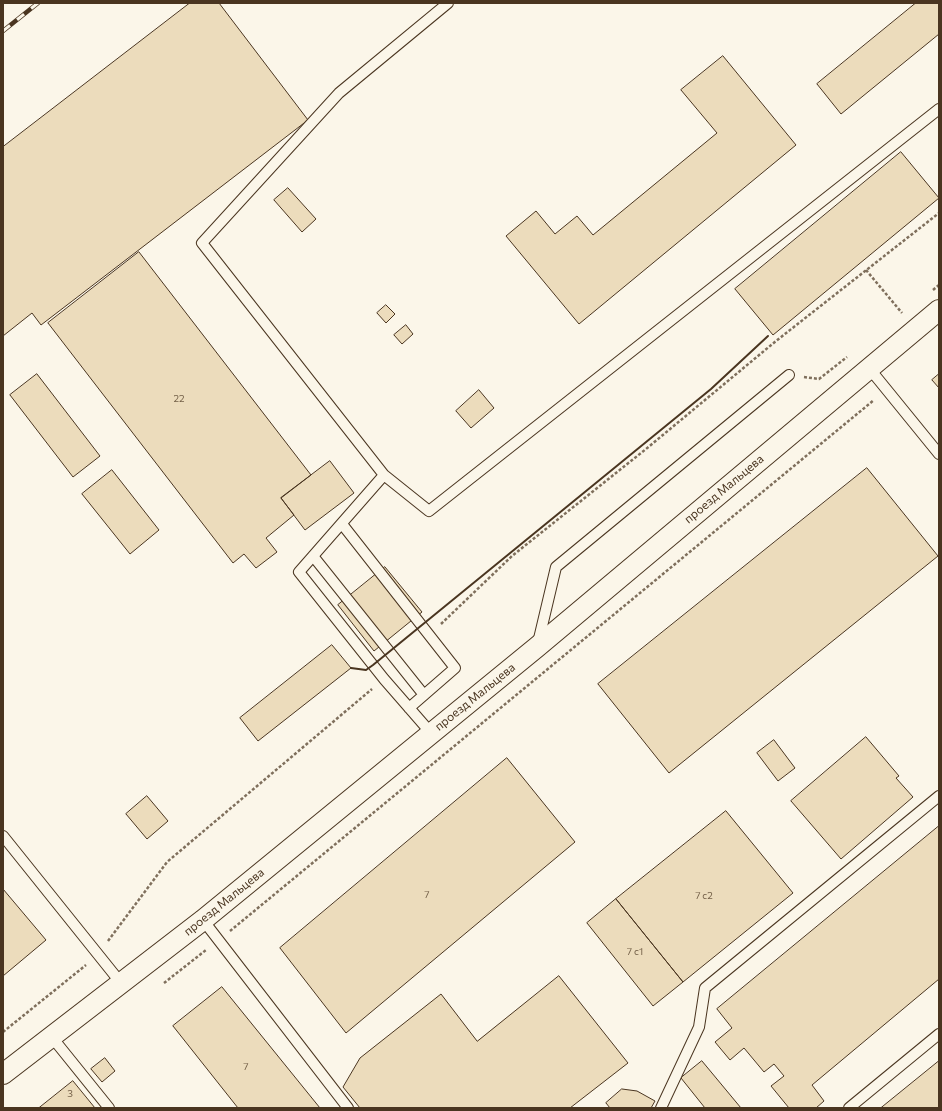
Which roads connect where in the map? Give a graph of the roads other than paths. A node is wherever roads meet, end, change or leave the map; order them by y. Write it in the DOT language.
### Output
graph roads {
  1 [pos="448,3"];
  2 [pos="939,109"];
  3 [pos="939,310"];
  4 [pos="869,368"];
  5 [pos="790,375"];
  6 [pos="939,454"];
  7 [pos="384,475"];
  8 [pos="342,524"];
  9 [pos="313,556"];
  10 [pos="537,647"];
  11 [pos="424,695"];
  12 [pos="409,708"];
  13 [pos="431,733"];
  14 [pos="939,796"];
  15 [pos="3,836"];
  16 [pos="203,920"];
  17 [pos="121,983"];
  18 [pos="939,1034"];
  19 [pos="51,1036"];
  20 [pos="3,1074"];
  21 [pos="109,1108"];
  22 [pos="348,1108"];
  23 [pos="661,1108"];
  24 [pos="849,1108"];
  1 -- 7 [label="lane"];
  2 -- 7 [label="lane"];
  3 -- 4 [label="street, проезд Мальцева"];
  4 -- 6 [label="lane"];
  4 -- 10 [label="street, проезд Мальцева"];
  5 -- 10 [label="lane"];
  7 -- 8 [label="lane"];
  8 -- 9 [label="lane"];
  8 -- 11 [label="lane"];
  9 -- 11 [label="lane"];
  9 -- 12 [label="lane"];
  10 -- 13 [label="street, проезд Мальцева"];
  11 -- 12 [label="lane"];
  12 -- 13 [label="lane"];
  13 -- 16 [label="street, проезд Мальцева"];
  14 -- 23 [label="lane"];
  15 -- 17 [label="lane"];
  16 -- 17 [label="street, проезд Мальцева"];
  16 -- 22 [label="lane"];
  17 -- 19 [label="street, проезд Мальцева"];
  18 -- 24 [label="lane"];
  19 -- 20 [label="street, проезд Мальцева"];
  19 -- 21 [label="lane"];
}
